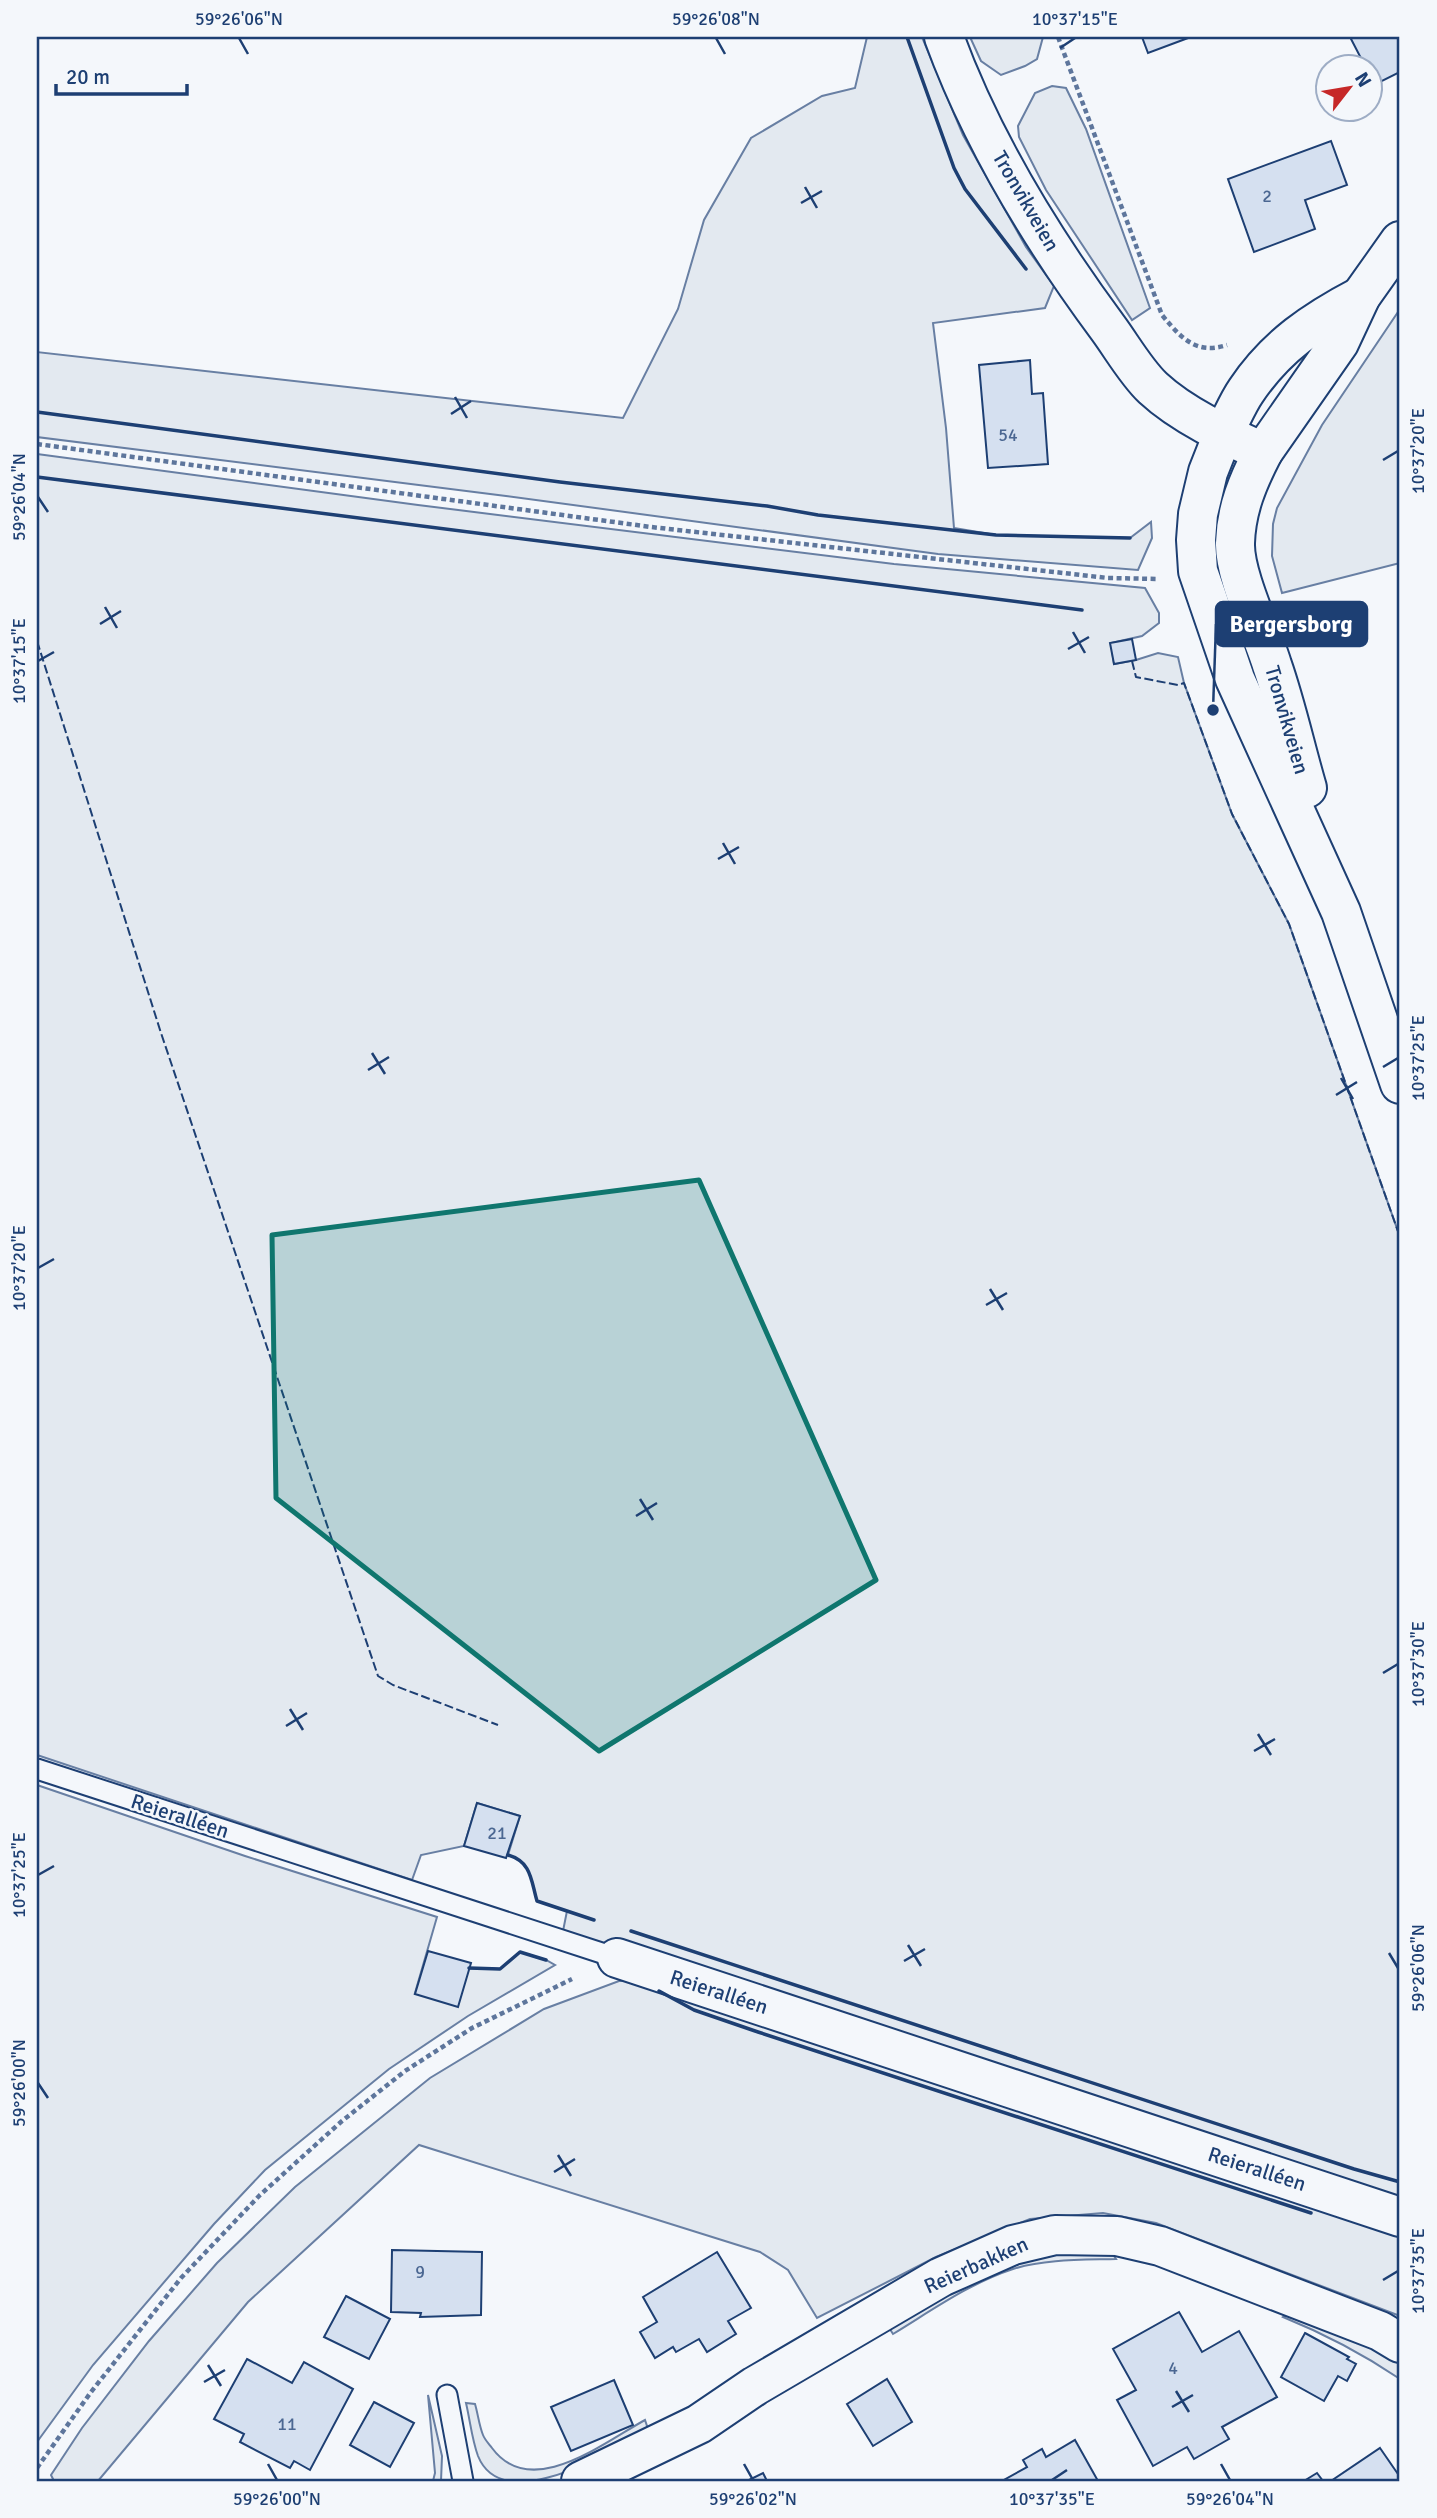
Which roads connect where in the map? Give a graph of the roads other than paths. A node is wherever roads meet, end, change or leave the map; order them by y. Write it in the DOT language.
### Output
graph roads {
  1 [pos="944,37"];
  2 [pos="1400,240"];
  3 [pos="1361,296"];
  4 [pos="1223,434"];
  5 [pos="1263,452"];
  6 [pos="1340,912"];
  7 [pos="1400,1084"];
  8 [pos="37,1769"];
  9 [pos="617,1958"];
  10 [pos="1400,2217"];
  11 [pos="1400,2343"];
  12 [pos="447,2395"];
  13 [pos="463,2481"];
  14 [pos="581,2481"];
  1 -- 4 [label="street, Tronvikveien"];
  2 -- 3 [label="street"];
  3 -- 4 [label="street"];
  3 -- 5 [label="street"];
  4 -- 5 [label="street, Tronvikveien"];
  4 -- 6 [label="street, Tronvikveien"];
  5 -- 6 [label="street, Tronvikveien"];
  6 -- 7 [label="street, Tronvikveien"];
  8 -- 9 [label="lane, Reieralléen"];
  9 -- 10 [label="street, Reieralléen"];
  11 -- 14 [label="street, Reierbakken"];
  12 -- 13 [label="lane"];
}
